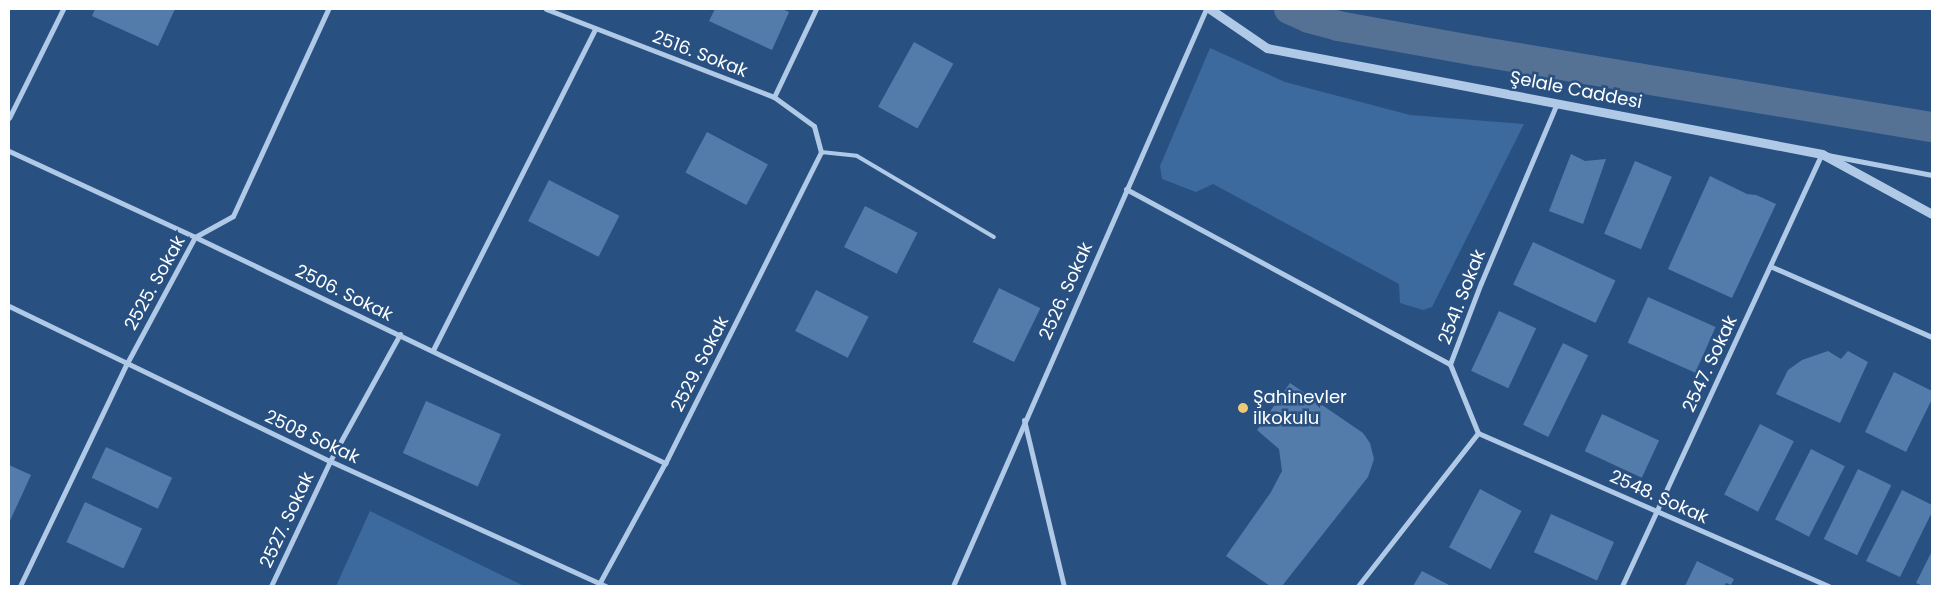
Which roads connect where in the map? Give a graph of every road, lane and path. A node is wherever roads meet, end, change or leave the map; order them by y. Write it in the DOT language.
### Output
graph roads {
  1 [pos="63,9"];
  2 [pos="328,9"];
  3 [pos="546,9"];
  4 [pos="816,9"];
  5 [pos="1206,9"];
  6 [pos="1210,9"];
  7 [pos="555,11"];
  8 [pos="595,29"];
  9 [pos="774,96"];
  10 [pos="1557,103"];
  11 [pos="9,118"];
  12 [pos="9,151"];
  13 [pos="821,152"];
  14 [pos="1822,154"];
  15 [pos="1932,175"];
  16 [pos="1126,189"];
  17 [pos="1932,214"];
  18 [pos="196,236"];
  19 [pos="994,237"];
  20 [pos="1770,266"];
  21 [pos="9,306"];
  22 [pos="400,334"];
  23 [pos="1932,337"];
  24 [pos="433,350"];
  25 [pos="1450,364"];
  26 [pos="126,365"];
  27 [pos="1024,420"];
  28 [pos="1478,433"];
  29 [pos="330,461"];
  30 [pos="665,464"];
  31 [pos="1657,512"];
  32 [pos="599,585"];
  33 [pos="20,586"];
  34 [pos="271,586"];
  35 [pos="606,586"];
  36 [pos="953,586"];
  37 [pos="1064,586"];
  38 [pos="1358,586"];
  39 [pos="1622,586"];
  40 [pos="1829,586"];
  1 -- 11 [label="street"];
  2 -- 18 [label="street, 2525. Sokak"];
  3 -- 7 [label="street, 2516. Sokak"];
  4 -- 9 [label="street"];
  5 -- 16 [label="street, 2526. Sokak"];
  6 -- 10 [label="street, Şelale Caddesi"];
  7 -- 8 [label="street, 2516. Sokak"];
  8 -- 9 [label="street, 2516. Sokak"];
  8 -- 24 [label="street"];
  9 -- 13 [label="street, 2516. Sokak"];
  10 -- 14 [label="street, Şelale Caddesi"];
  10 -- 25 [label="street, 2541. Sokak"];
  12 -- 18 [label="street, 2506. Sokak"];
  13 -- 19 [label="lane"];
  13 -- 30 [label="street, 2529. Sokak"];
  14 -- 15 [label="street"];
  14 -- 17 [label="street, Şelale Caddesi"];
  14 -- 20 [label="street, 2547. Sokak"];
  16 -- 25 [label="street"];
  16 -- 27 [label="street, 2526. Sokak"];
  18 -- 22 [label="street, 2506. Sokak"];
  18 -- 26 [label="street, 2525. Sokak"];
  20 -- 23 [label="street"];
  20 -- 31 [label="street, 2547. Sokak"];
  21 -- 26 [label="street, 2508 Sokak"];
  22 -- 24 [label="street, 2506. Sokak"];
  22 -- 29 [label="street, 2527. Sokak"];
  24 -- 30 [label="street, 2506. Sokak"];
  25 -- 28 [label="street, 2541. Sokak"];
  26 -- 29 [label="street, 2508 Sokak"];
  26 -- 33 [label="street, 2525. Sokak"];
  27 -- 36 [label="street, 2526. Sokak"];
  27 -- 37 [label="street"];
  28 -- 31 [label="street, 2548. Sokak"];
  28 -- 38 [label="street"];
  29 -- 32 [label="street, 2508 Sokak"];
  29 -- 34 [label="street, 2527. Sokak"];
  30 -- 32 [label="street, 2529. Sokak"];
  31 -- 39 [label="street, 2547. Sokak"];
  31 -- 40 [label="street, 2548. Sokak"];
  32 -- 35 [label="street, 2508 Sokak"];
}
